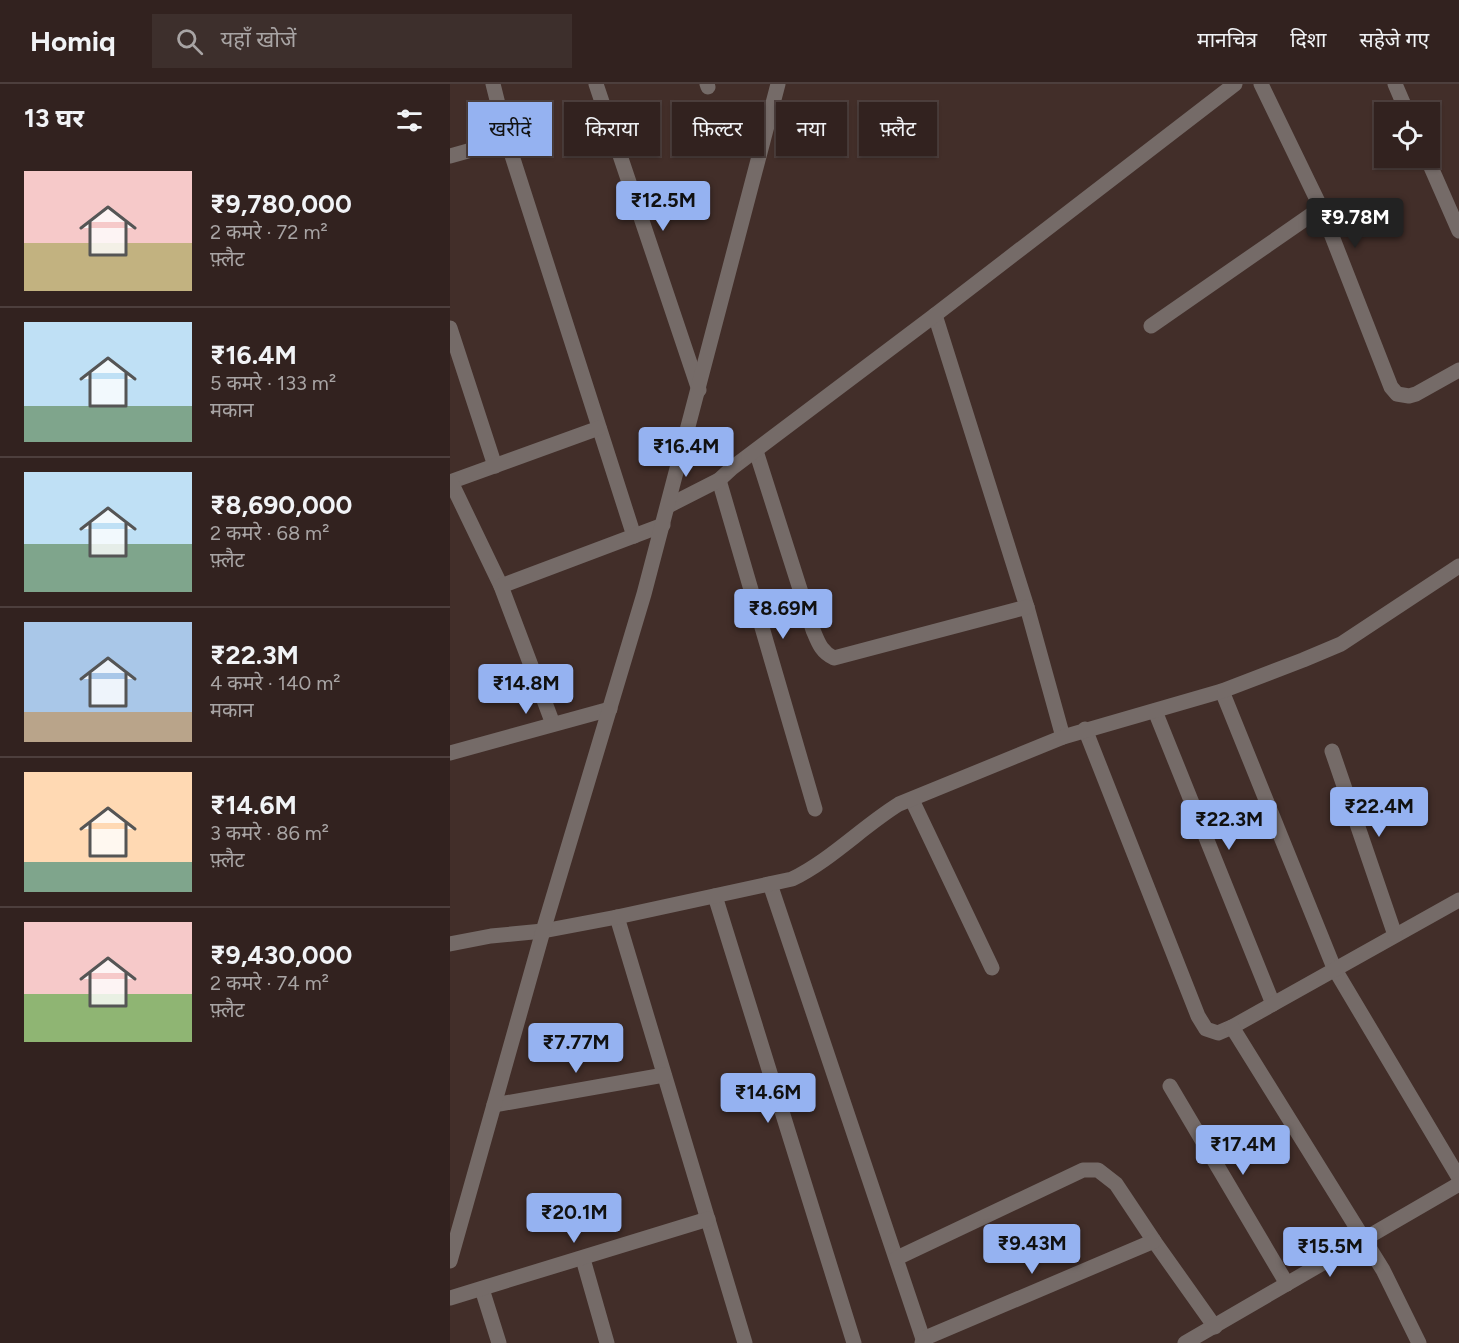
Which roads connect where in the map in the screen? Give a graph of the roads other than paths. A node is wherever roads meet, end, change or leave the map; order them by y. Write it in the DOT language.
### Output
graph roads {
  1 [pos="493,84"];
  2 [pos="596,84"];
  3 [pos="778,84"];
  4 [pos="1235,84"];
  5 [pos="1261,84"];
  6 [pos="1395,84"];
  7 [pos="498,102"];
  8 [pos="1403,102"];
  9 [pos="468,151"];
  10 [pos="450,156"];
  11 [pos="512,156"];
  12 [pos="1431,168"];
  13 [pos="1321,208"];
  14 [pos="1459,231"];
  15 [pos="935,315"];
  16 [pos="1151,326"];
  17 [pos="450,328"];
  18 [pos="1459,370"];
  19 [pos="699,390"];
  20 [pos="599,428"];
  21 [pos="756,451"];
  22 [pos="495,466"];
  23 [pos="719,480"];
  24 [pos="451,482"];
  25 [pos="668,506"];
  26 [pos="663,525"];
  27 [pos="634,536"];
  28 [pos="1459,566"];
  29 [pos="501,586"];
  30 [pos="1027,607"];
  31 [pos="1221,691"];
  32 [pos="610,709"];
  33 [pos="1155,711"];
  34 [pos="553,724"];
  35 [pos="1085,729"];
  36 [pos="1063,736"];
  37 [pos="1332,751"];
  38 [pos="450,753"];
  39 [pos="912,800"];
  40 [pos="815,809"];
  41 [pos="770,884"];
  42 [pos="715,896"];
  43 [pos="1459,900"];
  44 [pos="617,917"];
  45 [pos="543,932"];
  46 [pos="1395,935"];
  47 [pos="450,944"];
  48 [pos="992,968"];
  49 [pos="1334,968"];
  50 [pos="1273,1004"];
  51 [pos="1232,1027"];
  52 [pos="664,1075"];
  53 [pos="1170,1086"];
  54 [pos="494,1105"];
  55 [pos="1459,1178"];
  56 [pos="1459,1184"];
  57 [pos="708,1220"];
  58 [pos="1363,1240"];
  59 [pos="1154,1241"];
  60 [pos="897,1258"];
  61 [pos="583,1259"];
  62 [pos="450,1261"];
  63 [pos="1287,1284"];
  64 [pos="482,1289"];
  65 [pos="450,1298"];
  66 [pos="1215,1327"];
  67 [pos="922,1341"];
  68 [pos="499,1343"];
  69 [pos="607,1343"];
  70 [pos="745,1343"];
  71 [pos="854,1343"];
  72 [pos="1185,1343"];
  73 [pos="1419,1343"];
  1 -- 7 [label="street"];
  2 -- 19 [label="street"];
  3 -- 19 [label="street"];
  4 -- 15 [label="street"];
  5 -- 13 [label="street"];
  6 -- 8 [label="street"];
  9 -- 10 [label="street"];
  11 -- 20 [label="street"];
  12 -- 14 [label="street"];
  13 -- 16 [label="street"];
  13 -- 18 [label="street"];
  15 -- 21 [label="street"];
  15 -- 30 [label="street"];
  17 -- 22 [label="street"];
  19 -- 25 [label="street"];
  20 -- 22 [label="street"];
  20 -- 27 [label="street"];
  21 -- 23 [label="street"];
  21 -- 30 [label="street"];
  22 -- 24 [label="street"];
  23 -- 25 [label="street"];
  23 -- 40 [label="street"];
  24 -- 29 [label="street"];
  25 -- 26 [label="street"];
  26 -- 27 [label="street"];
  26 -- 32 [label="street"];
  27 -- 29 [label="street"];
  28 -- 31 [label="street"];
  29 -- 34 [label="street"];
  30 -- 36 [label="street"];
  31 -- 33 [label="street"];
  31 -- 49 [label="street"];
  32 -- 34 [label="street"];
  32 -- 45 [label="street"];
  33 -- 35 [label="street"];
  33 -- 50 [label="street"];
  34 -- 38 [label="street"];
  35 -- 36 [label="street"];
  35 -- 51 [label="street"];
  36 -- 39 [label="street"];
  37 -- 46 [label="street"];
  39 -- 41 [label="street"];
  39 -- 48 [label="street"];
  41 -- 42 [label="street"];
  41 -- 60 [label="street"];
  42 -- 44 [label="street"];
  42 -- 71 [label="street"];
  43 -- 46 [label="street"];
  44 -- 45 [label="street"];
  44 -- 52 [label="street"];
  45 -- 47 [label="street"];
  45 -- 54 [label="street"];
  46 -- 49 [label="street"];
  49 -- 50 [label="street"];
  49 -- 55 [label="street"];
  50 -- 51 [label="street"];
  51 -- 58 [label="street"];
  52 -- 54 [label="street"];
  52 -- 57 [label="street"];
  53 -- 63 [label="street"];
  54 -- 62 [label="street"];
  56 -- 58 [label="street"];
  57 -- 61 [label="street"];
  57 -- 70 [label="street"];
  58 -- 63 [label="street"];
  58 -- 73 [label="street"];
  59 -- 60 [label="street"];
  59 -- 66 [label="street"];
  59 -- 67 [label="street"];
  60 -- 67 [label="street"];
  61 -- 64 [label="street"];
  61 -- 69 [label="street"];
  63 -- 66 [label="street"];
  64 -- 65 [label="street"];
  64 -- 68 [label="street"];
  66 -- 72 [label="street"];
}
